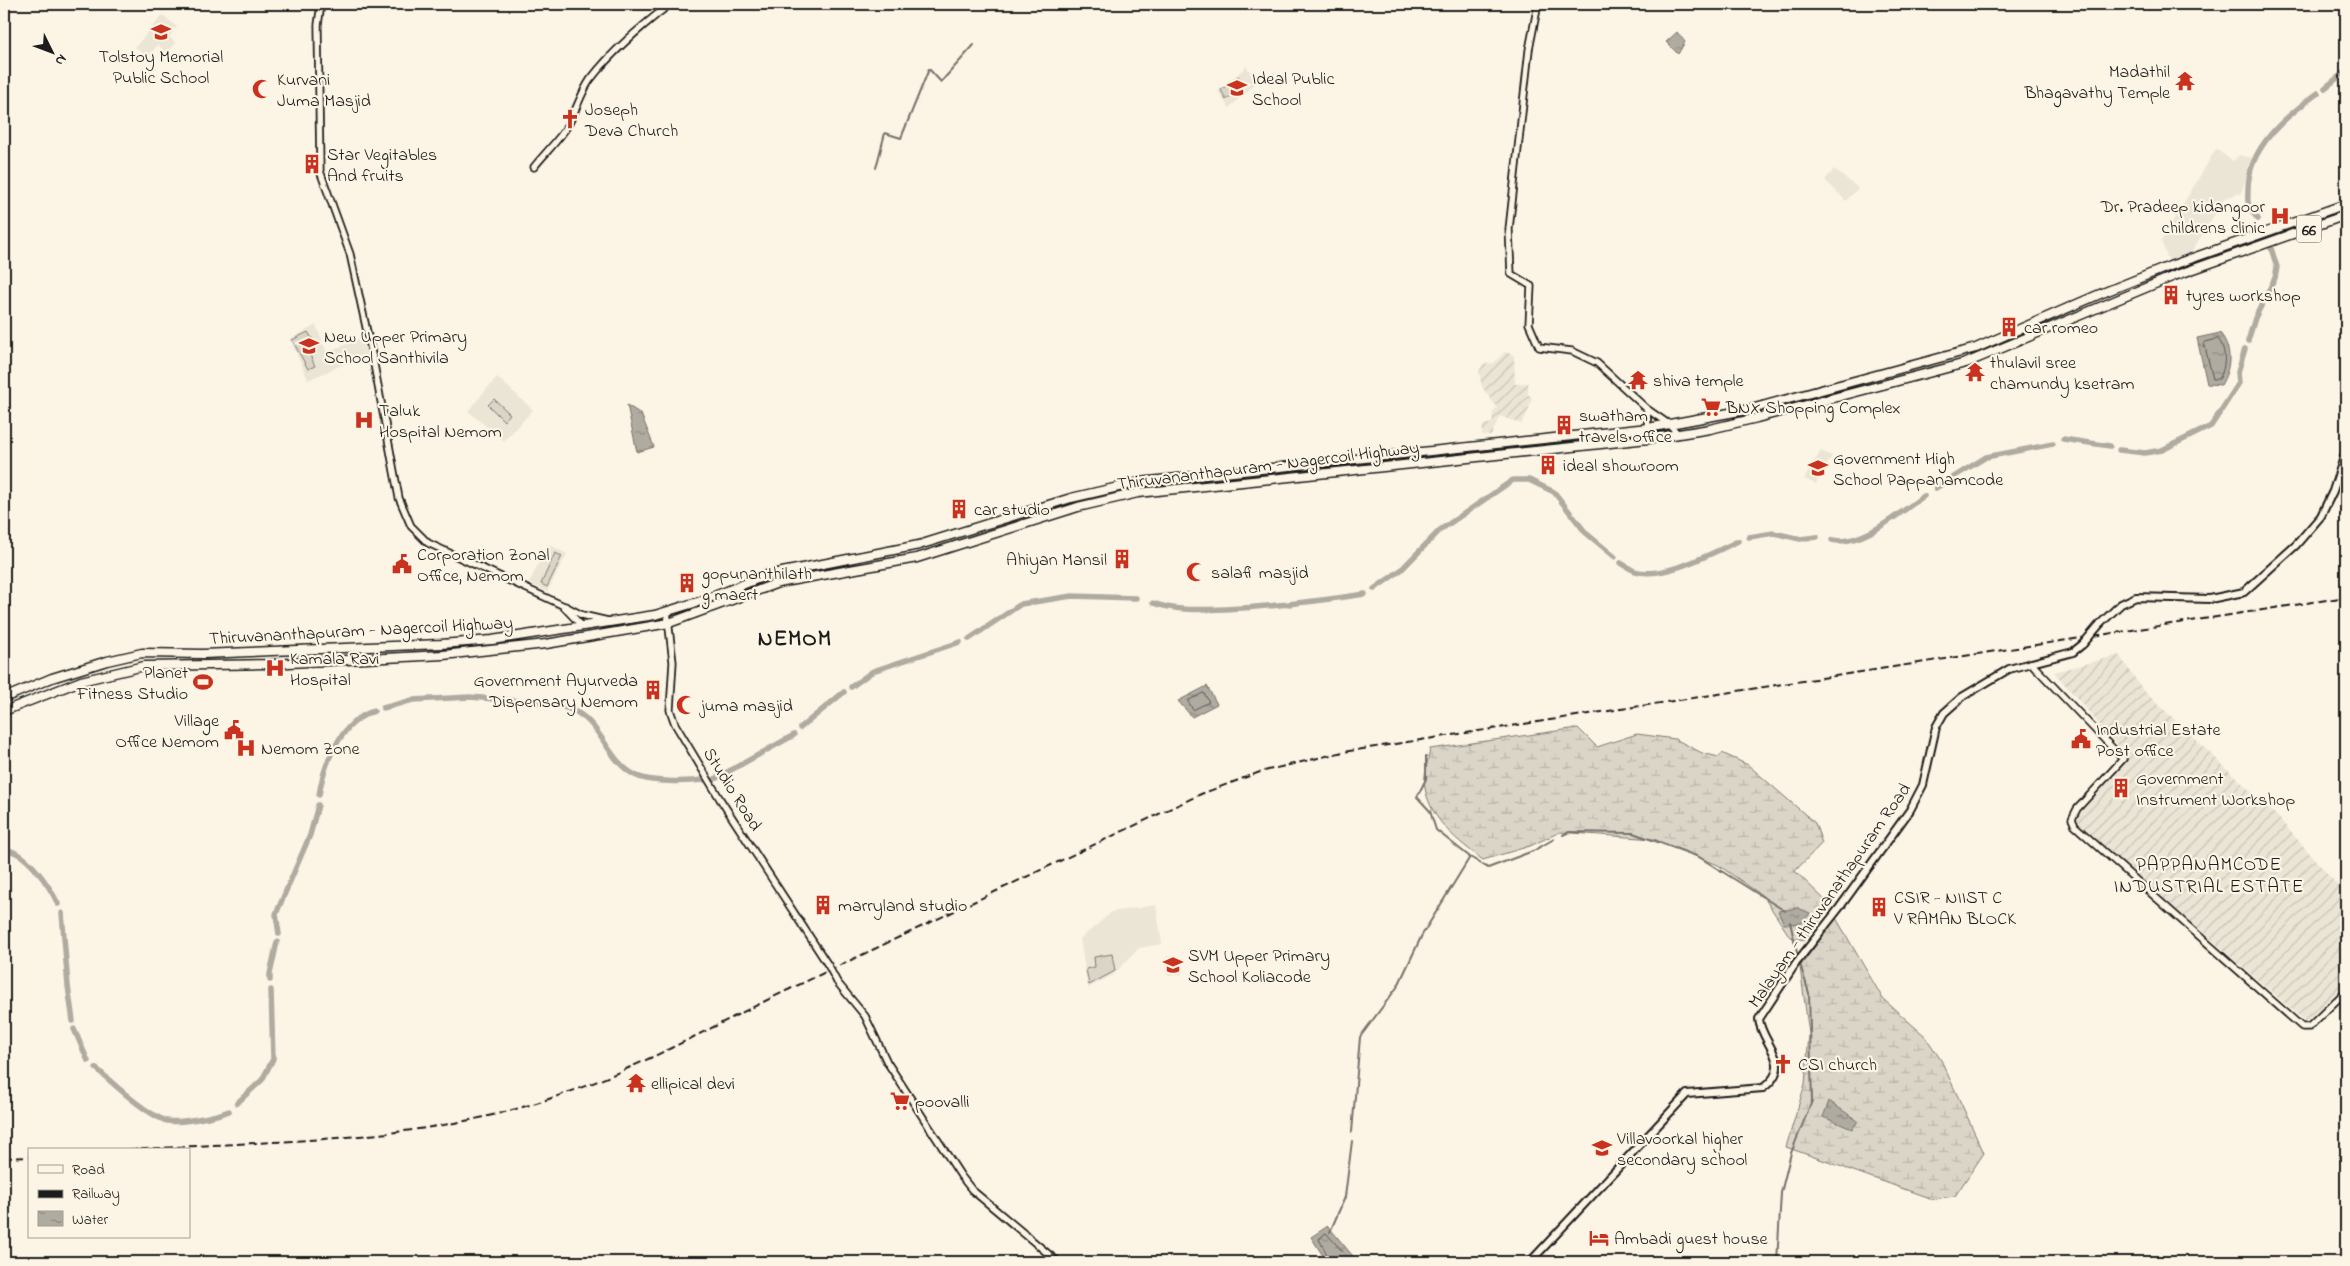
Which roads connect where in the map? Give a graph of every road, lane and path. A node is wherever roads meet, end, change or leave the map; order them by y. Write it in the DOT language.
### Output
graph roads {
  1 [pos="321,4"];
  2 [pos="670,4"];
  3 [pos="1538,4"];
  4 [pos="534,167"];
  5 [pos="2346,204"];
  6 [pos="2346,215"];
  7 [pos="1647,409"];
  8 [pos="1670,425"];
  9 [pos="1648,428"];
  10 [pos="1679,435"];
  11 [pos="1648,439"];
  12 [pos="2346,451"];
  13 [pos="562,605"];
  14 [pos="667,611"];
  15 [pos="612,622"];
  16 [pos="669,623"];
  17 [pos="582,626"];
  18 [pos="585,638"];
  19 [pos="203,654"];
  20 [pos="2031,663"];
  21 [pos="202,664"];
  22 [pos="4,698"];
  23 [pos="4,711"];
  24 [pos="2346,996"];
  25 [pos="1058,1262"];
  26 [pos="1530,1262"];
  1 -- 13 [label="street"];
  2 -- 4 [label="street"];
  3 -- 7 [label="street"];
  5 -- 8 [label="main road, Thiruvananthapuram - Nagercoil Highway"];
  6 -- 10 [label="main road, Thiruvananthapuram - Nagercoil Highway / 66"];
  7 -- 8 [label="street"];
  7 -- 9 [label="street"];
  8 -- 9 [label="main road, Thiruvananthapuram - Nagercoil Highway"];
  8 -- 10 [label="street"];
  9 -- 11 [label="street"];
  9 -- 14 [label="main road, Thiruvananthapuram - Nagercoil Highway"];
  10 -- 11 [label="main road, Thiruvananthapuram - Nagercoil Highway"];
  11 -- 16 [label="main road, Thiruvananthapuram - Nagercoil Highway"];
  12 -- 20 [label="main road, Malayam - thiruvanathapuram Road, bridge"];
  13 -- 15 [label="street"];
  13 -- 17 [label="street"];
  14 -- 15 [label="main road, Thiruvananthapuram - Nagercoil Highway"];
  14 -- 16 [label="street, Studio Road"];
  15 -- 17 [label="main road, Thiruvananthapuram - Nagercoil Highway"];
  16 -- 18 [label="main road, Thiruvananthapuram - Nagercoil Highway"];
  16 -- 25 [label="street, Studio Road, bridge"];
  17 -- 18 [label="main road"];
  17 -- 19 [label="main road, Thiruvananthapuram - Nagercoil Highway"];
  18 -- 21 [label="main road, Thiruvananthapuram - Nagercoil Highway"];
  19 -- 21 [label="main road"];
  19 -- 22 [label="main road, Thiruvananthapuram - Nagercoil Highway"];
  20 -- 24 [label="street"];
  20 -- 26 [label="main road, Malayam - thiruvanathapuram Road"];
  21 -- 23 [label="main road, Thiruvananthapuram - Nagercoil Highway"];
}
